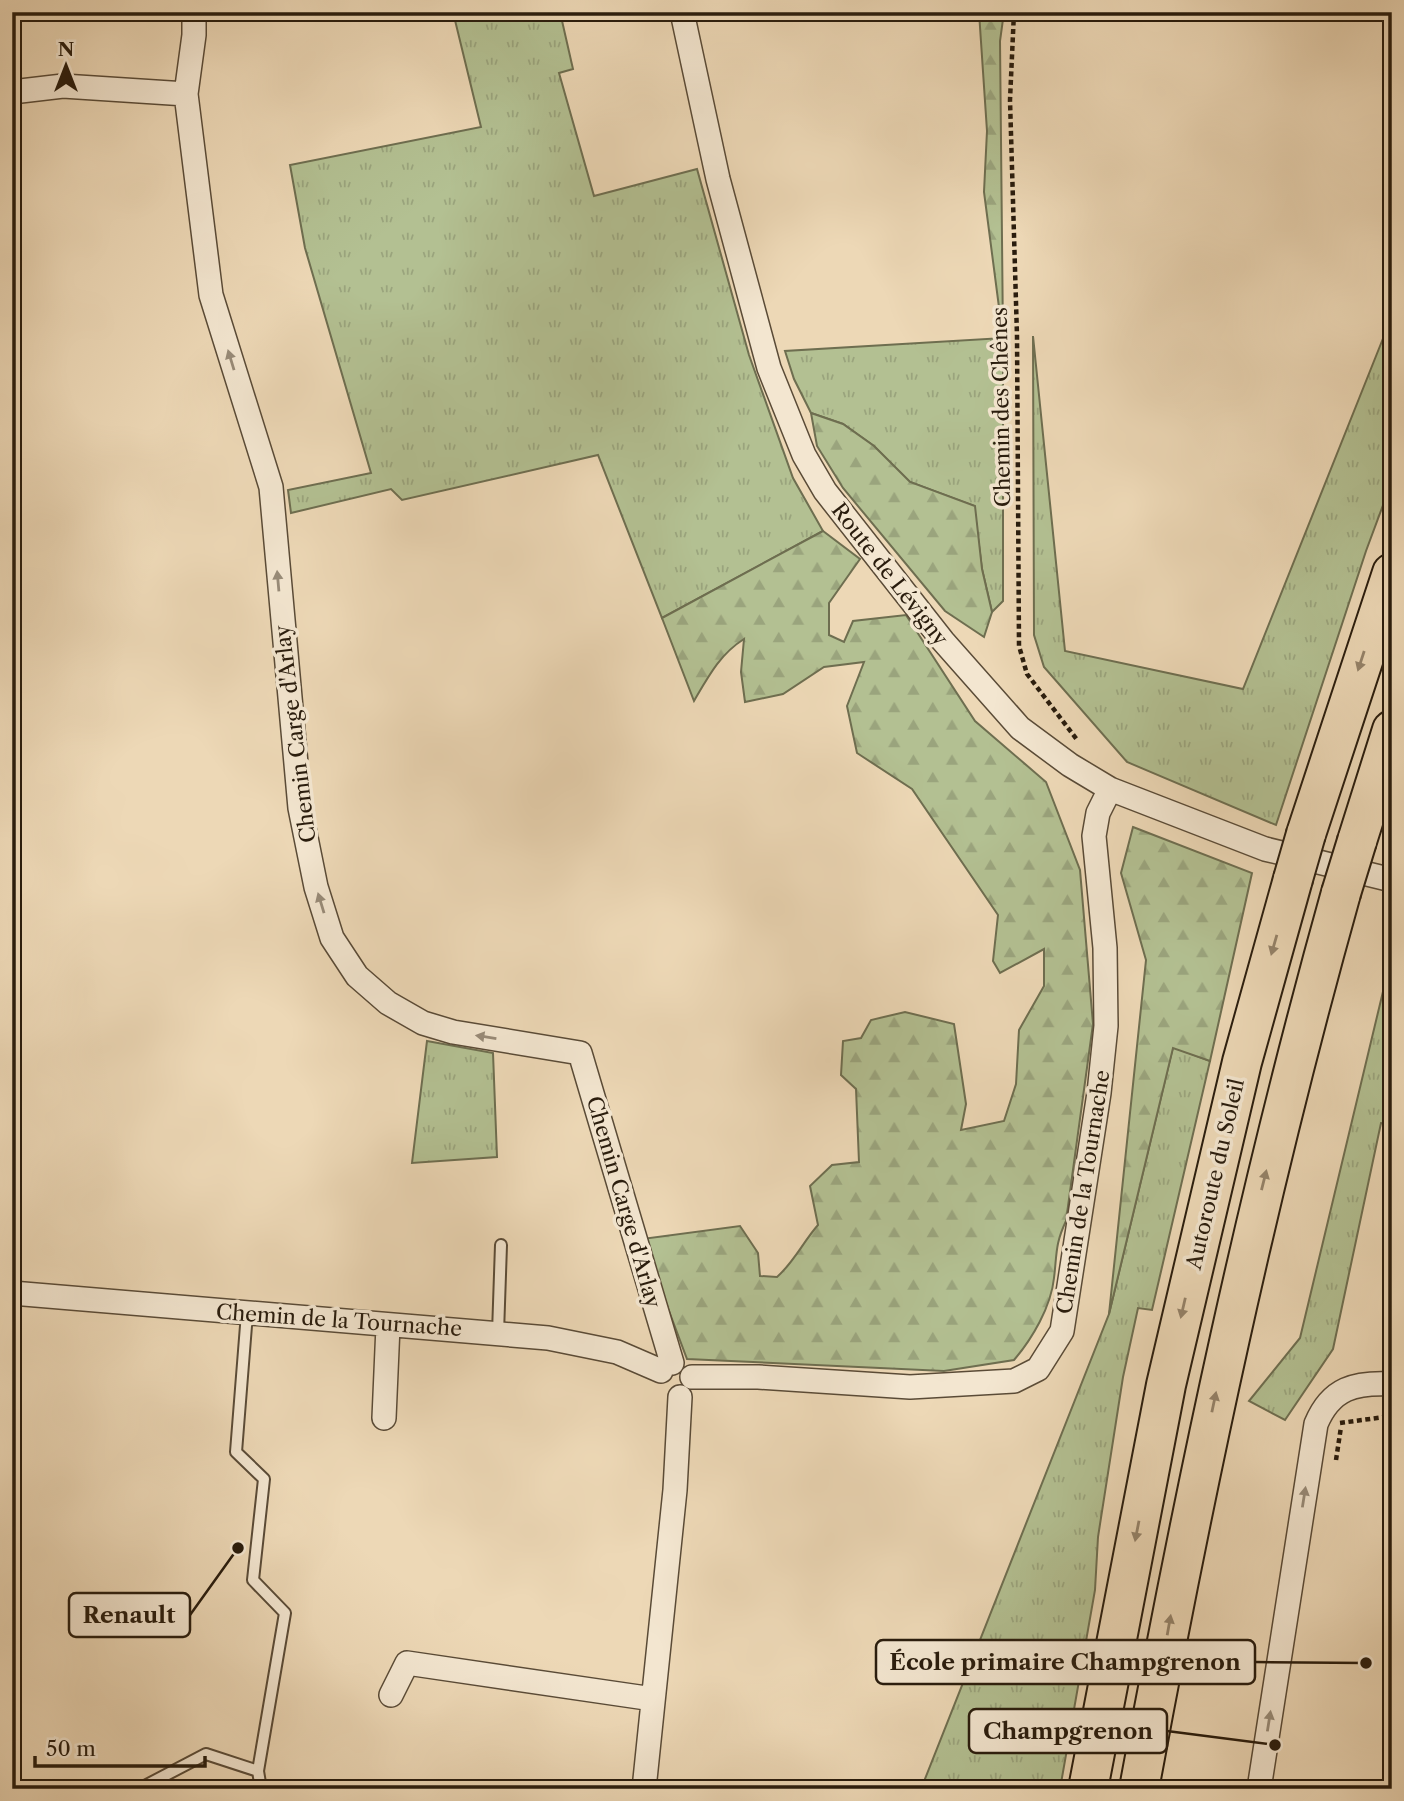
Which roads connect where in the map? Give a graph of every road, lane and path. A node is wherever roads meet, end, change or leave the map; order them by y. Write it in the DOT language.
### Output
graph roads {
  1 [pos="194,12"];
  2 [pos="682,12"];
  3 [pos="1014,12"];
  4 [pos="12,92"];
  5 [pos="186,94"];
  6 [pos="1392,573"];
  7 [pos="1392,730"];
  8 [pos="1102,785"];
  9 [pos="1392,880"];
  10 [pos="501,1245"];
  11 [pos="12,1293"];
  12 [pos="247,1313"];
  13 [pos="388,1326"];
  14 [pos="498,1333"];
  15 [pos="666,1367"];
  16 [pos="692,1377"];
  17 [pos="1392,1384"];
  18 [pos="680,1397"];
  19 [pos="1392,1416"];
  20 [pos="384,1418"];
  21 [pos="1329,1426"];
  22 [pos="391,1695"];
  23 [pos="653,1699"];
  24 [pos="258,1771"];
  25 [pos="139,1789"];
  26 [pos="261,1789"];
  27 [pos="644,1789"];
  28 [pos="1088,1789"];
  29 [pos="1139,1789"];
  30 [pos="1259,1789"];
  1 -- 5 [label="street, Chemin Carge d'Arlay"];
  2 -- 8 [label="street, Route de Lévigny"];
  3 -- 8 [label="path, Chemin des Chênes"];
  4 -- 5 [label="street"];
  15 -- 5 [label="street, Chemin Carge d'Arlay, one-way"];
  6 -- 28 [label="highway, Autoroute du Soleil, one-way, bridge"];
  29 -- 7 [label="highway, one-way, bridge"];
  8 -- 9 [label="street, Route de Lévigny"];
  8 -- 16 [label="street, Chemin de la Tournache"];
  10 -- 14 [label="lane"];
  11 -- 12 [label="street, Chemin de la Tournache"];
  12 -- 13 [label="street, Chemin de la Tournache"];
  12 -- 24 [label="lane"];
  13 -- 14 [label="street, Chemin de la Tournache"];
  13 -- 20 [label="street"];
  14 -- 15 [label="street, Chemin de la Tournache"];
  15 -- 16 [label="street"];
  15 -- 18 [label="street"];
  16 -- 18 [label="street"];
  30 -- 17 [label="street, one-way"];
  18 -- 23 [label="street"];
  19 -- 21 [label="path"];
  22 -- 23 [label="street"];
  23 -- 27 [label="street"];
  24 -- 25 [label="lane"];
  24 -- 26 [label="lane"];
}
